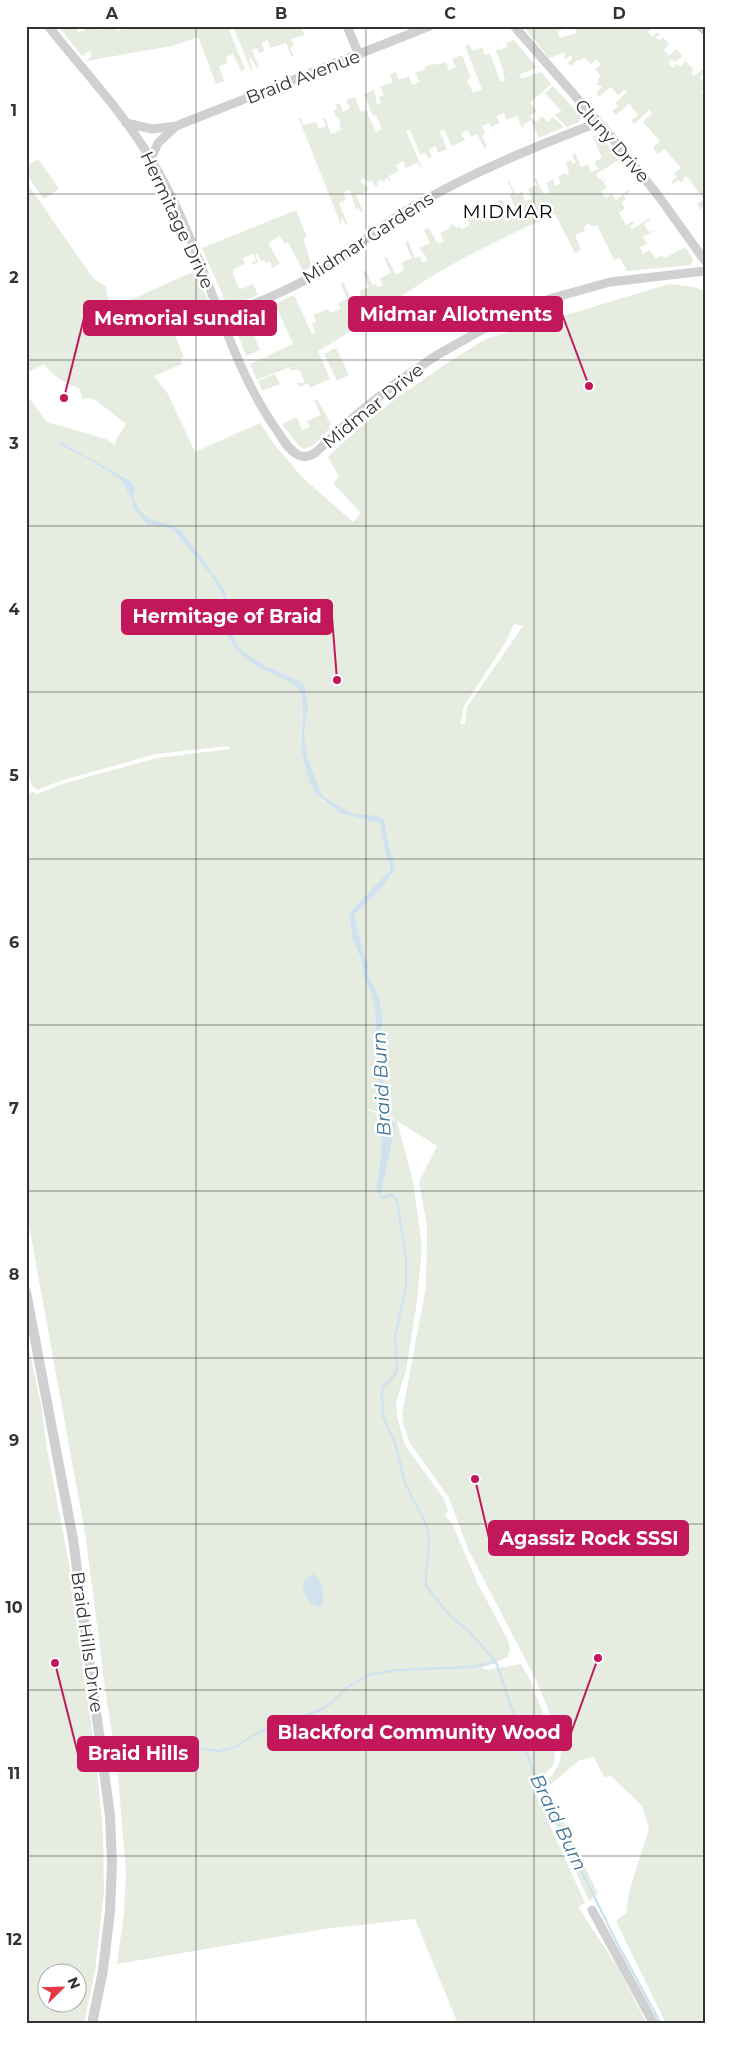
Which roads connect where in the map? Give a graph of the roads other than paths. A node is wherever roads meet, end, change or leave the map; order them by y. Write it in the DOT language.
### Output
graph roads {
  1 [pos="48,26"];
  2 [pos="347,26"];
  3 [pos="430,26"];
  4 [pos="514,26"];
  5 [pos="701,26"];
  6 [pos="705,30"];
  7 [pos="359,55"];
  8 [pos="597,122"];
  9 [pos="126,123"];
  10 [pos="176,126"];
  11 [pos="150,159"];
  12 [pos="705,261"];
  13 [pos="705,271"];
  14 [pos="222,318"];
  15 [pos="296,454"];
  16 [pos="26,1292"];
  17 [pos="592,1910"];
  18 [pos="92,2024"];
  19 [pos="654,2024"];
  1 -- 9 [label="street, Hermitage Drive"];
  2 -- 7 [label="street"];
  3 -- 7 [label="street, Braid Avenue"];
  4 -- 8 [label="street, Cluny Drive"];
  5 -- 6 [label="street"];
  7 -- 10 [label="street, Braid Avenue"];
  8 -- 12 [label="street, Cluny Drive"];
  8 -- 14 [label="street, Midmar Gardens"];
  9 -- 10 [label="street, Braid Avenue"];
  9 -- 11 [label="street, Hermitage Drive"];
  10 -- 11 [label="street, Braid Avenue"];
  11 -- 14 [label="street, Hermitage Drive"];
  13 -- 15 [label="street, Midmar Drive"];
  14 -- 15 [label="street, Hermitage Drive"];
  16 -- 18 [label="street, Braid Hills Drive"];
  17 -- 19 [label="street"];
}
